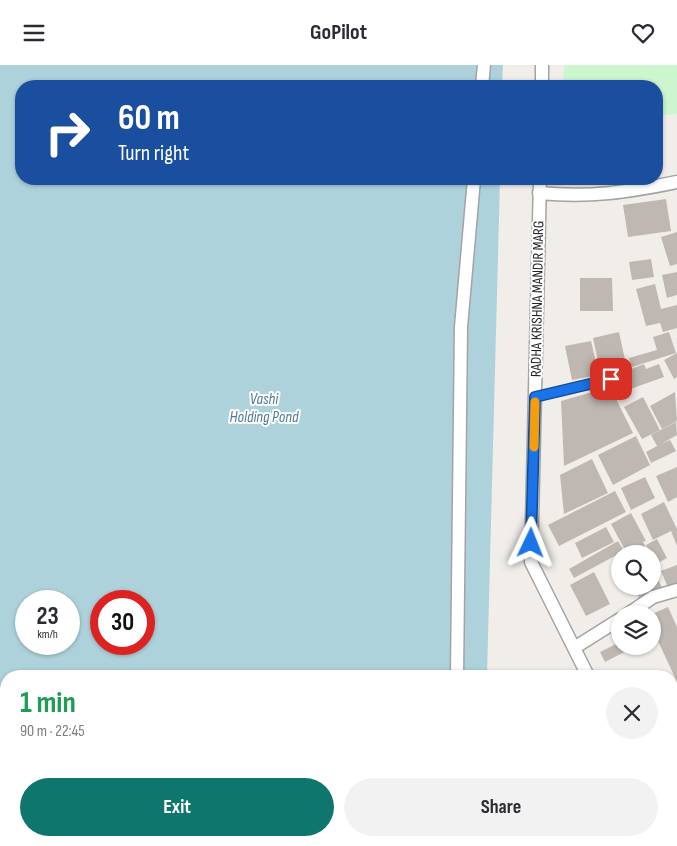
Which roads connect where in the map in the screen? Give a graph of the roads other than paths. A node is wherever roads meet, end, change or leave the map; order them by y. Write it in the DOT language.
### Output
graph roads {
  1 [pos="484,65"];
  2 [pos="542,65"];
  3 [pos="483,80"];
  4 [pos="542,80"];
  5 [pos="677,182"];
  6 [pos="473,185"];
  7 [pos="540,185"];
  8 [pos="663,185"];
  9 [pos="663,185"];
  10 [pos="539,193"];
  11 [pos="611,379"];
  12 [pos="535,397"];
  13 [pos="677,590"];
  14 [pos="641,605"];
  15 [pos="611,625"];
  16 [pos="574,648"];
  17 [pos="457,670"];
  18 [pos="585,670"];
  1 -- 3 [label="street"];
  2 -- 4 [label="street"];
  5 -- 8 [label="street"];
  6 -- 17 [label="street"];
  7 -- 10 [label="street, RADHA KRISHNA MANDIR MARG"];
  9 -- 10 [label="street"];
  10 -- 12 [label="street, RADHA KRISHNA MANDIR MARG"];
  11 -- 12 [label="lane"];
  12 -- 16 [label="street, RADHA KRISHNA MANDIR MARG"];
  13 -- 14 [label="street"];
  15 -- 16 [label="street"];
  16 -- 18 [label="street, RADHA KRISHNA MANDIR MARG"];
}
